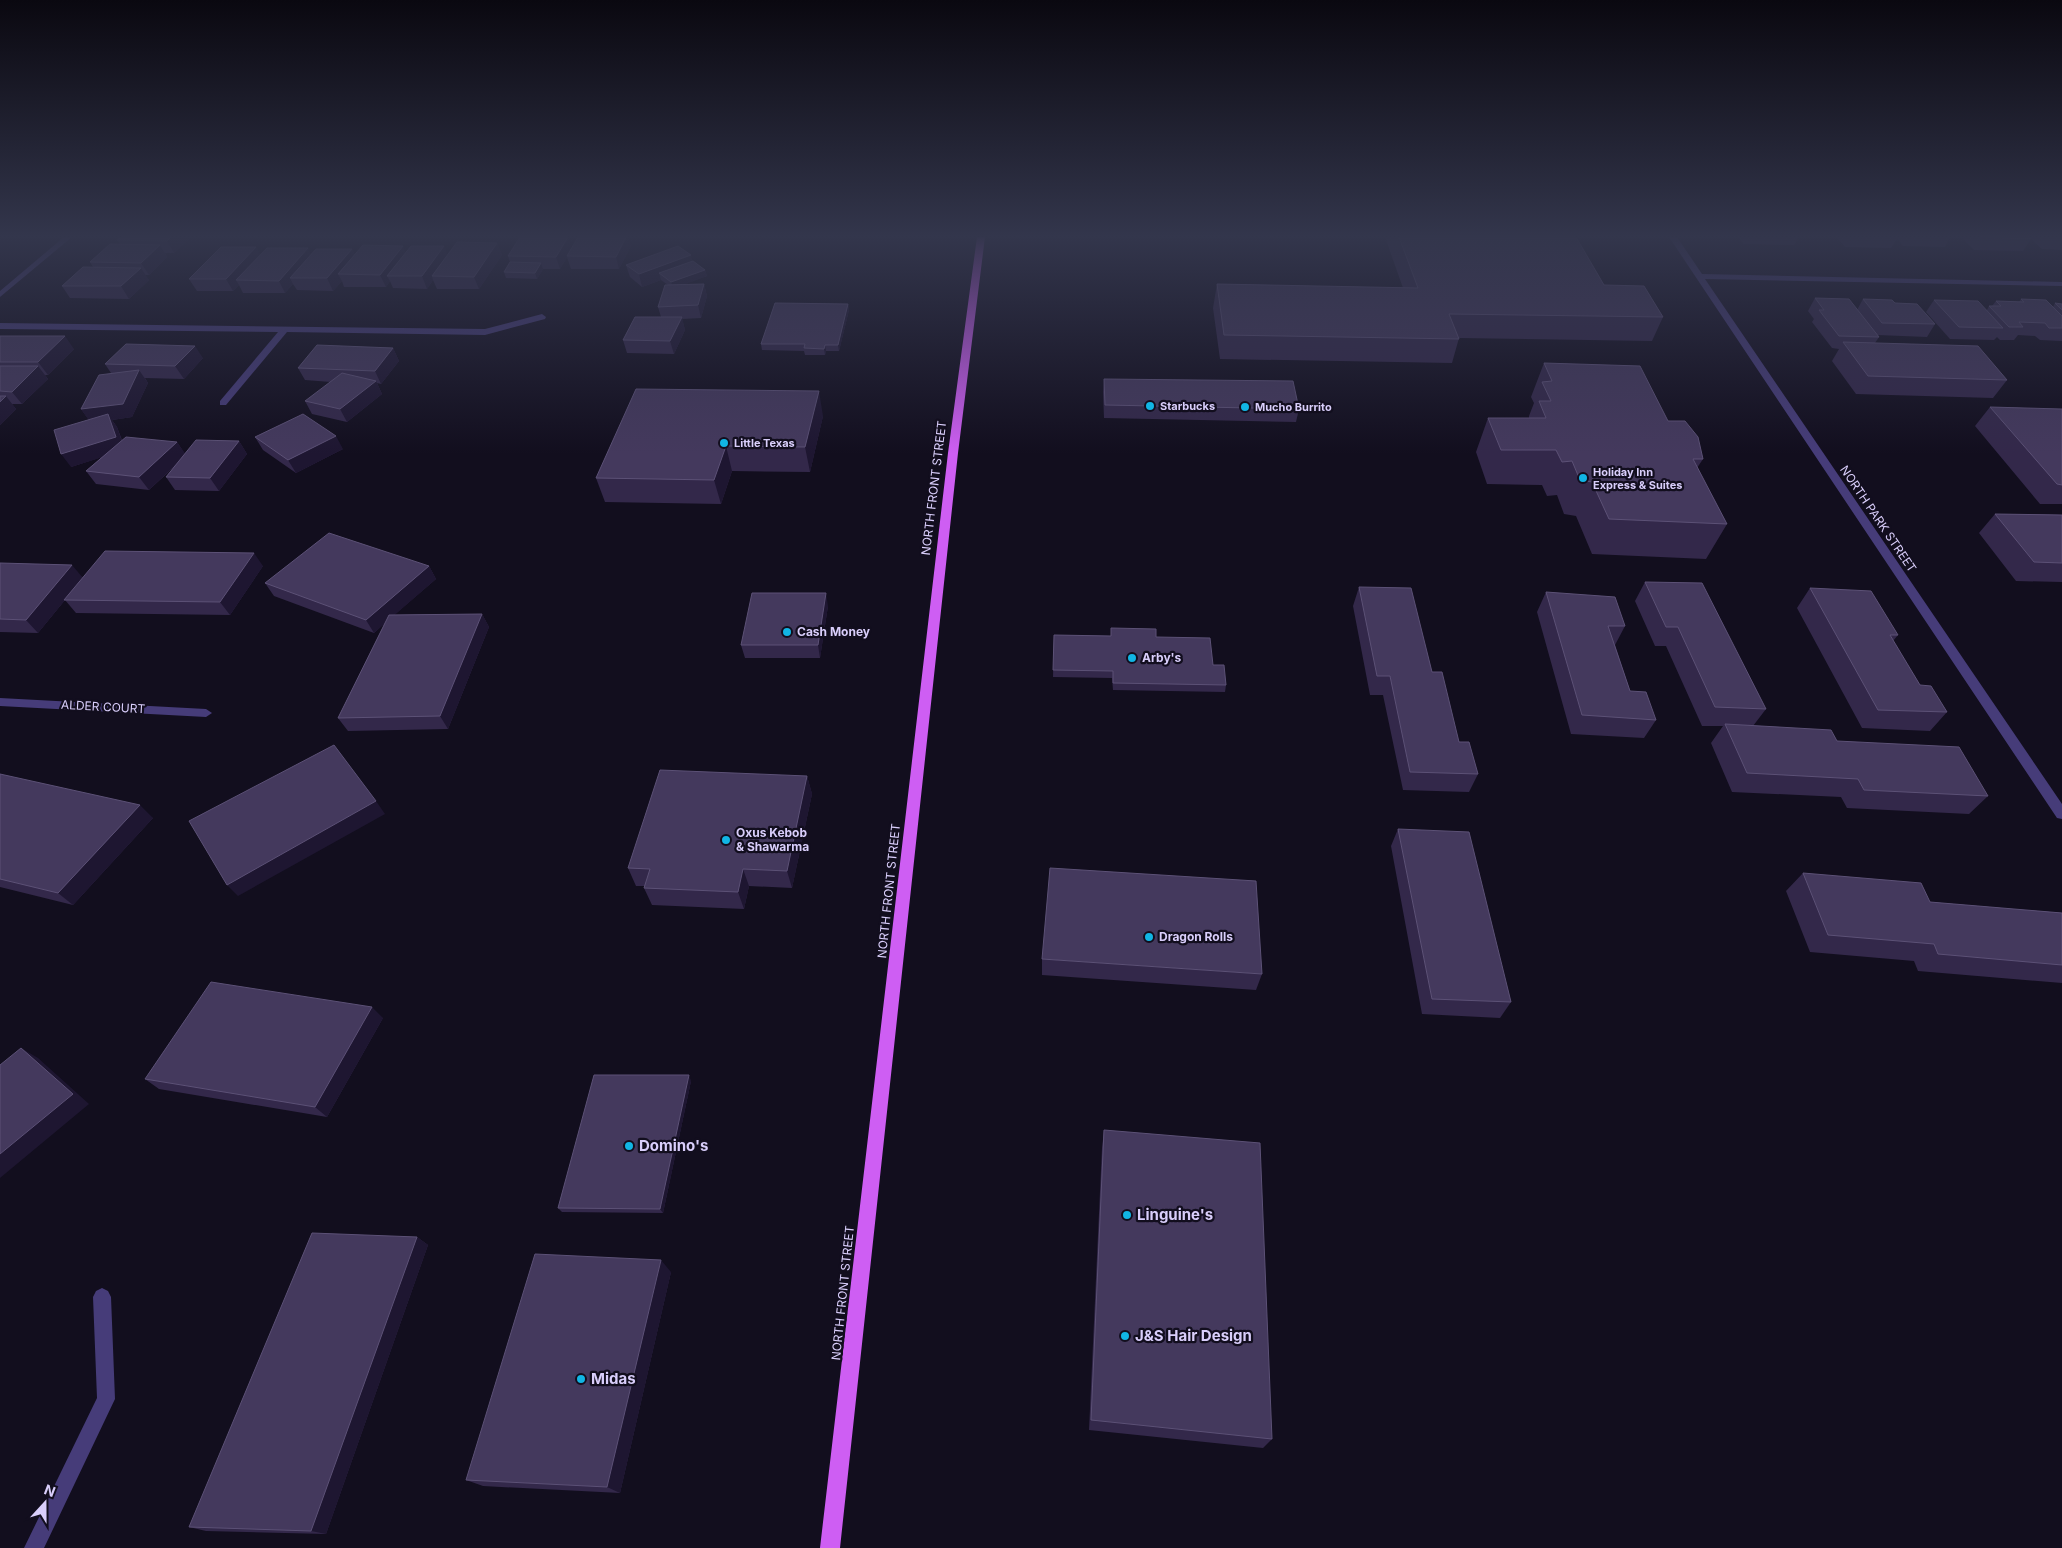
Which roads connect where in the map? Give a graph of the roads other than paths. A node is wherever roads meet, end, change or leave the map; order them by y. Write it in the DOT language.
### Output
graph roads {
  1 [pos="972,309"];
  2 [pos="1721,309"];
  3 [pos="542,317"];
  4 [pos="0,326"];
  5 [pos="284,330"];
  6 [pos="223,403"];
  7 [pos="0,702"];
  8 [pos="206,713"];
  9 [pos="2062,814"];
  10 [pos="102,1297"];
  11 [pos="34,1548"];
  12 [pos="830,1548"];
  1 -- 12 [label="main road, NORTH FRONT STREET"];
  2 -- 9 [label="street, NORTH PARK STREET"];
  3 -- 5 [label="street"];
  4 -- 5 [label="street"];
  5 -- 6 [label="street"];
  7 -- 8 [label="street, ALDER COURT"];
  10 -- 11 [label="street"];
}
